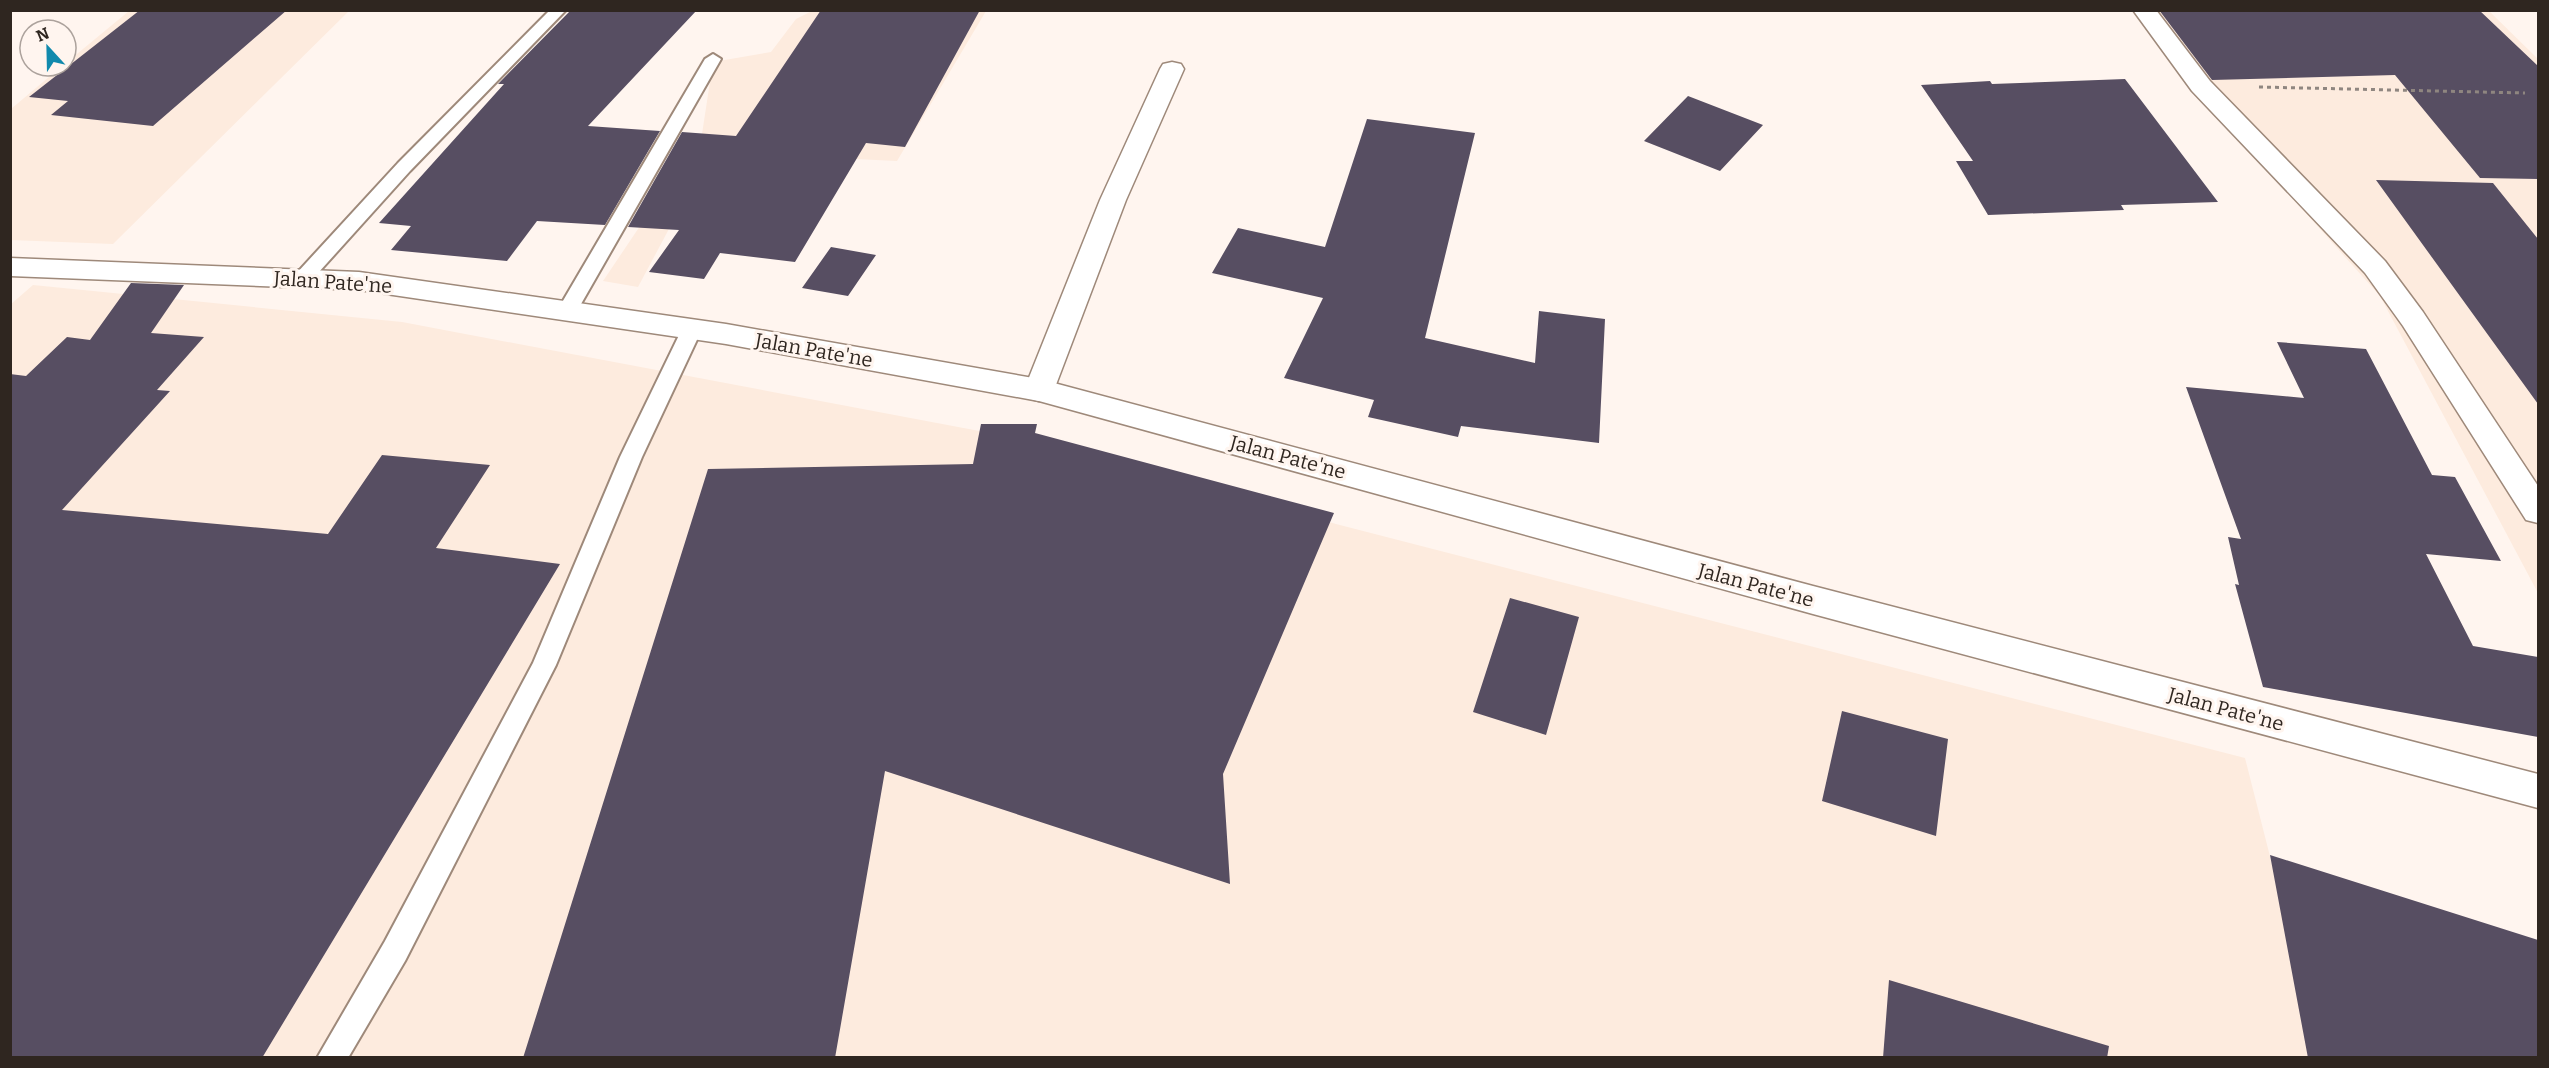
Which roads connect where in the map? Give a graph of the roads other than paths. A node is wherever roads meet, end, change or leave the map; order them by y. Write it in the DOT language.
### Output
graph roads {
  1 [pos="559,10"];
  2 [pos="2144,10"];
  3 [pos="713,58"];
  4 [pos="1172,69"];
  5 [pos="10,267"];
  6 [pos="302,279"];
  7 [pos="567,311"];
  8 [pos="692,329"];
  9 [pos="1039,390"];
  10 [pos="2538,511"];
  11 [pos="2538,791"];
  12 [pos="331,1058"];
  1 -- 6 [label="lane"];
  2 -- 10 [label="street"];
  3 -- 7 [label="lane"];
  4 -- 9 [label="street"];
  5 -- 6 [label="street, Jalan Pate'ne"];
  6 -- 7 [label="street, Jalan Pate'ne"];
  7 -- 8 [label="street, Jalan Pate'ne"];
  8 -- 9 [label="street, Jalan Pate'ne"];
  8 -- 12 [label="lane"];
  9 -- 11 [label="street, Jalan Pate'ne"];
}
